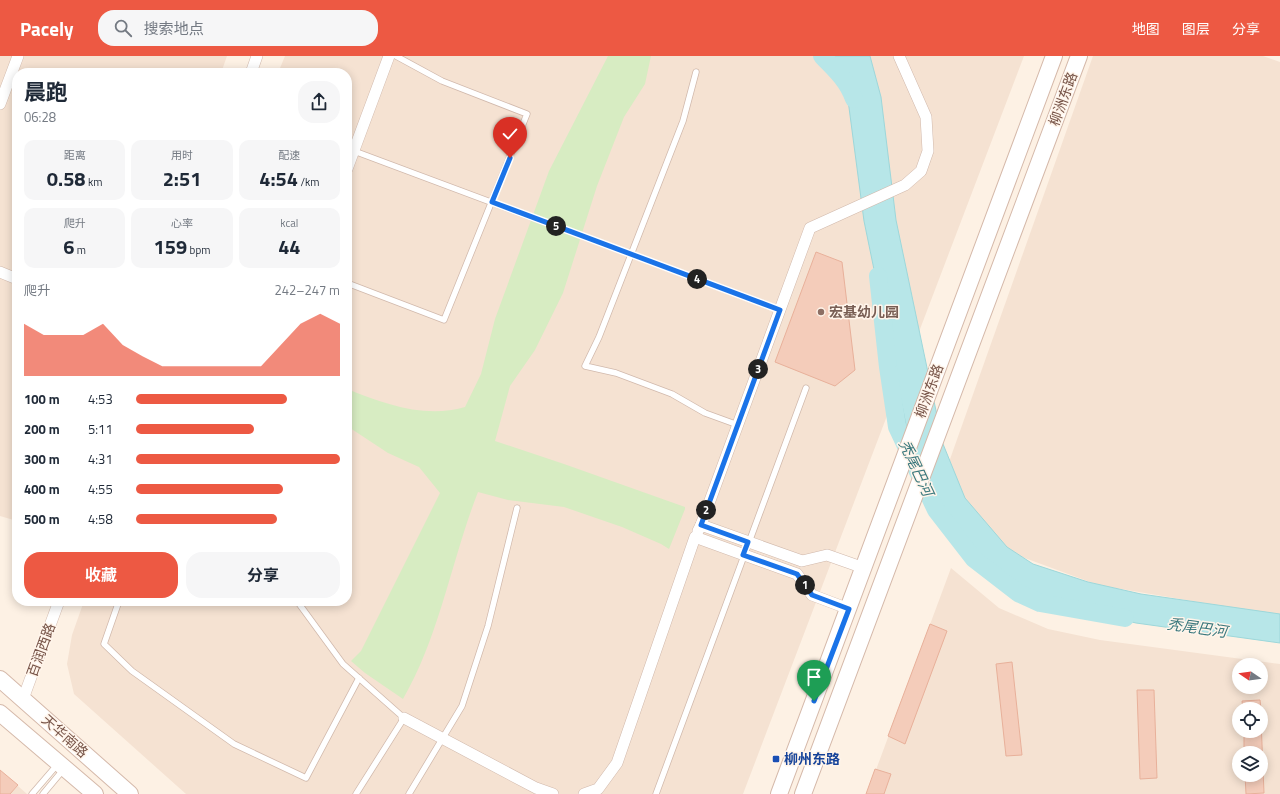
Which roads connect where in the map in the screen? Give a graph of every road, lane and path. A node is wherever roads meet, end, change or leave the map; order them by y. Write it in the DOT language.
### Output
graph roads {
  1 [pos="18,56"];
  2 [pos="257,56"];
  3 [pos="390,56"];
  4 [pos="396,56"];
  5 [pos="898,56"];
  6 [pos="1054,56"];
  7 [pos="1079,56"];
  8 [pos="14,68"];
  9 [pos="253,68"];
  10 [pos="12,72"];
  11 [pos="696,72"];
  12 [pos="0,104"];
  13 [pos="354,151"];
  14 [pos="352,156"];
  15 [pos="492,202"];
  16 [pos="631,253"];
  17 [pos="0,272"];
  18 [pos="12,277"];
  19 [pos="352,285"];
  20 [pos="780,310"];
  21 [pos="806,388"];
  22 [pos="738,425"];
  23 [pos="517,508"];
  24 [pos="701,525"];
  25 [pos="696,537"];
  26 [pos="748,542"];
  27 [pos="743,555"];
  28 [pos="864,568"];
  29 [pos="57,606"];
  30 [pos="117,606"];
  31 [pos="301,606"];
  32 [pos="849,609"];
  33 [pos="359,678"];
  34 [pos="0,679"];
  35 [pos="23,699"];
  36 [pos="0,713"];
  37 [pos="404,718"];
  38 [pos="442,738"];
  39 [pos="62,765"];
  40 [pos="32,794"];
  41 [pos="43,794"];
  42 [pos="96,794"];
  43 [pos="130,794"];
  44 [pos="356,794"];
  45 [pos="408,794"];
  46 [pos="553,794"];
  47 [pos="584,794"];
  48 [pos="656,794"];
  49 [pos="779,794"];
  50 [pos="803,794"];
  1 -- 8 [label="street"];
  2 -- 9 [label="street"];
  3 -- 13 [label="street"];
  4 -- 15 [label="lane"];
  5 -- 20 [label="street"];
  6 -- 28 [label="main road, 柳洲东路"];
  7 -- 50 [label="main road, 柳洲东路"];
  10 -- 12 [label="street"];
  11 -- 16 [label="lane"];
  13 -- 14 [label="street"];
  13 -- 15 [label="lane"];
  15 -- 16 [label="lane"];
  15 -- 19 [label="lane"];
  16 -- 20 [label="lane"];
  16 -- 22 [label="lane"];
  17 -- 18 [label="street"];
  20 -- 22 [label="street"];
  21 -- 26 [label="lane"];
  22 -- 24 [label="street"];
  23 -- 38 [label="lane"];
  24 -- 25 [label="street"];
  24 -- 26 [label="street"];
  25 -- 27 [label="street"];
  25 -- 47 [label="street"];
  26 -- 27 [label="lane"];
  26 -- 28 [label="street"];
  27 -- 32 [label="street"];
  27 -- 48 [label="lane"];
  28 -- 32 [label="main road, 柳洲东路"];
  29 -- 35 [label="street, 百润西路"];
  30 -- 33 [label="lane"];
  31 -- 33 [label="lane"];
  32 -- 49 [label="main road, 柳洲东路"];
  33 -- 37 [label="lane"];
  34 -- 35 [label="main road, 天华南路"];
  35 -- 43 [label="main road, 天华南路"];
  36 -- 39 [label="main road, 天华南路"];
  37 -- 38 [label="street"];
  37 -- 44 [label="lane"];
  38 -- 45 [label="lane"];
  38 -- 46 [label="street"];
  39 -- 40 [label="lane"];
  39 -- 41 [label="lane"];
  39 -- 42 [label="main road, 天华南路"];
}
